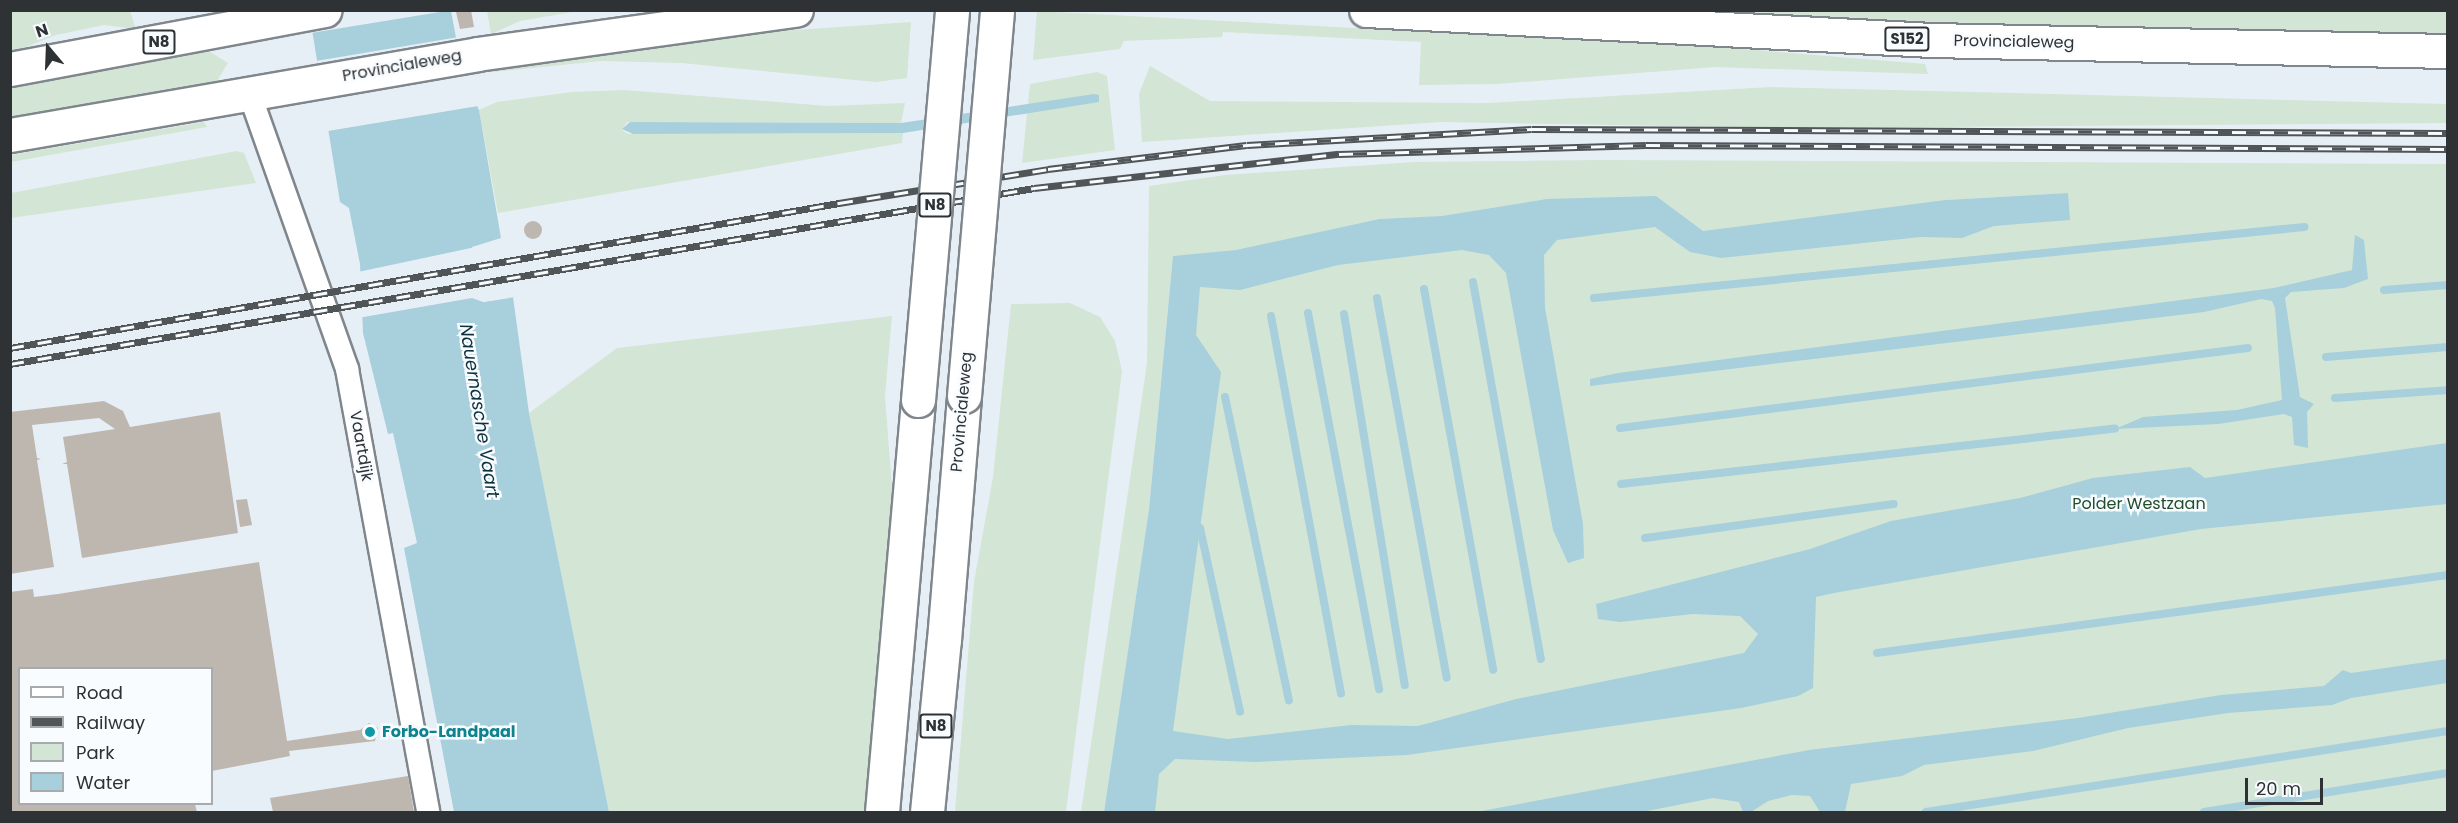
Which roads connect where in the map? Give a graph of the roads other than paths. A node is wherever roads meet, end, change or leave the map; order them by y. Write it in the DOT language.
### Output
graph roads {
  1 [pos="796,10"];
  2 [pos="952,10"];
  3 [pos="997,10"];
  4 [pos="1366,10"];
  5 [pos="316,12"];
  6 [pos="733,12"];
  7 [pos="1493,15"];
  8 [pos="2448,51"];
  9 [pos="10,69"];
  10 [pos="249,92"];
  11 [pos="10,135"];
  12 [pos="428,813"];
  13 [pos="882,813"];
  14 [pos="927,813"];
  1 -- 6 [label="main road, Provincialeweg"];
  2 -- 13 [label="main road, N8, bridge"];
  3 -- 14 [label="main road, Provincialeweg / N8, bridge"];
  4 -- 7 [label="main road, Provincialeweg / S152"];
  5 -- 9 [label="main road, N8"];
  6 -- 10 [label="main road, Provincialeweg"];
  7 -- 8 [label="main road, Provincialeweg / S152"];
  10 -- 11 [label="main road, Provincialeweg"];
  10 -- 12 [label="street, Vaartdijk"];
}
